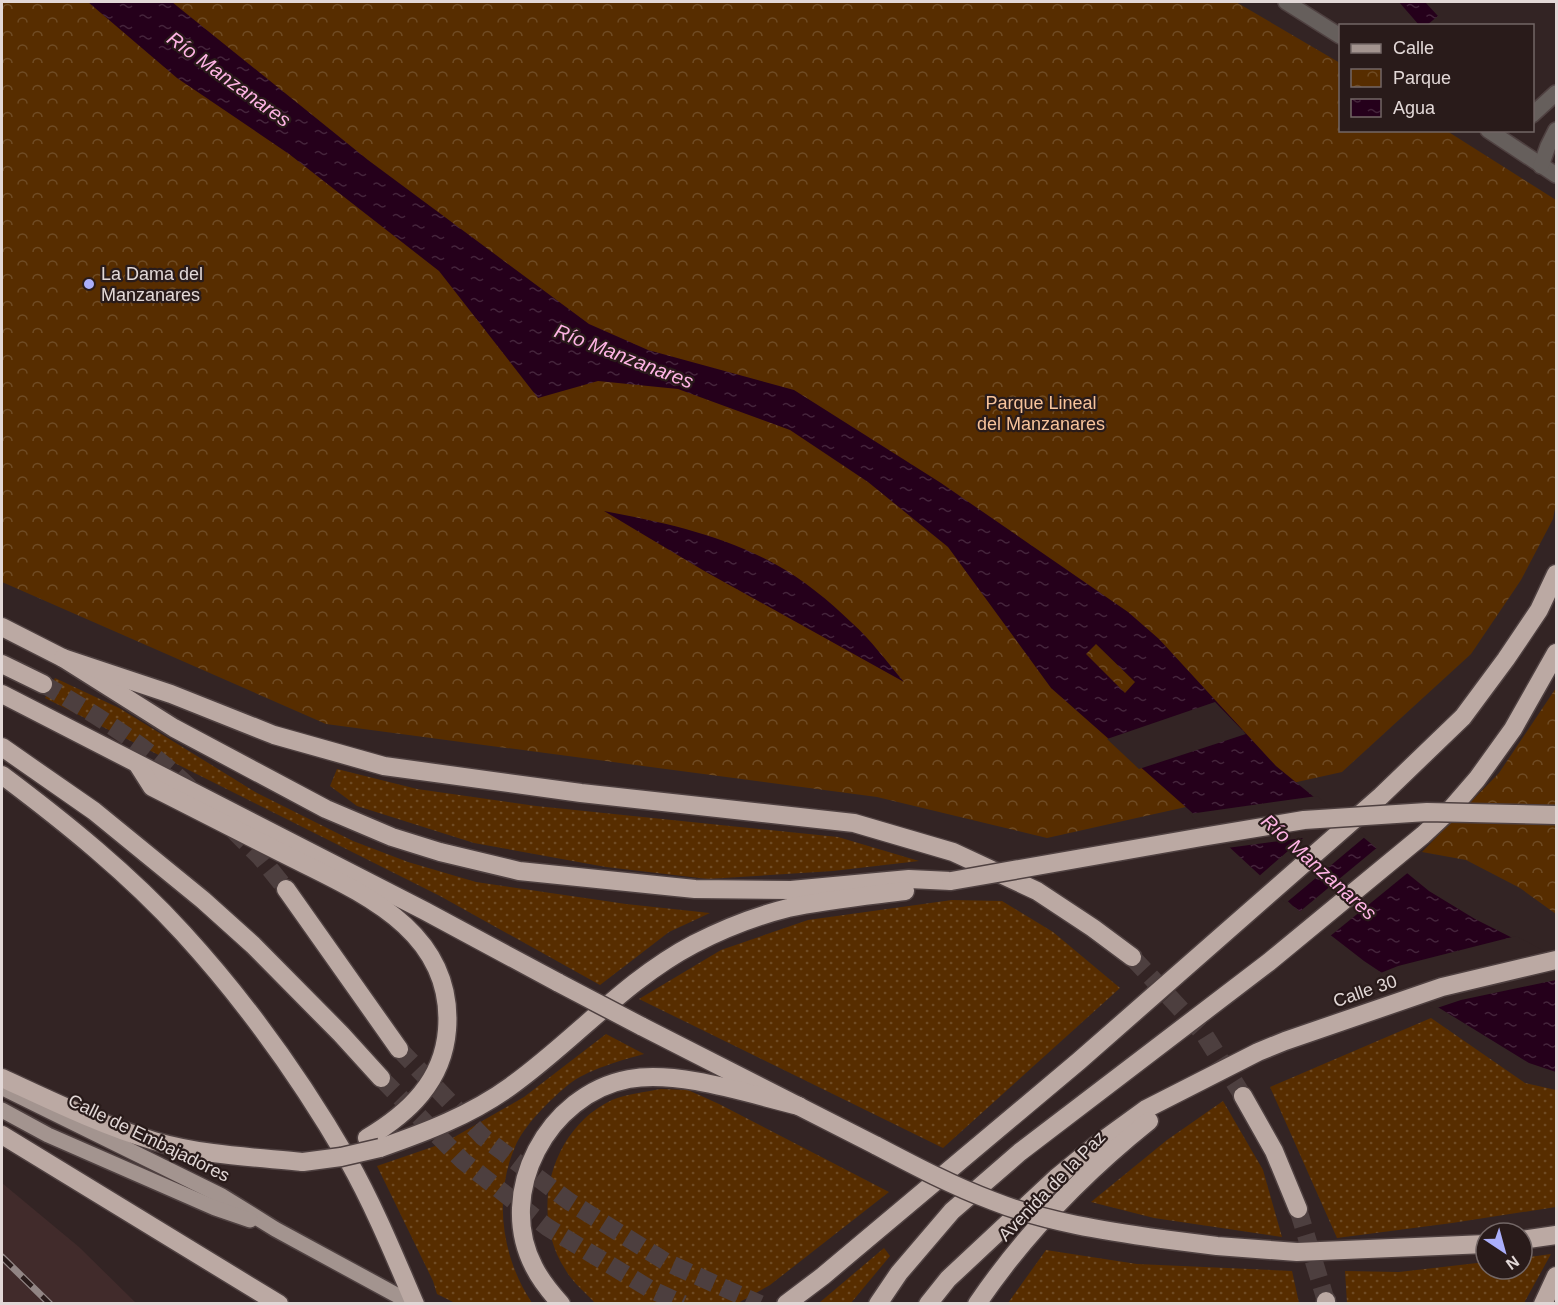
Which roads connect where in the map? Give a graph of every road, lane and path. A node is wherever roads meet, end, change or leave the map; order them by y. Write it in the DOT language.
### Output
graph roads {
  1 [pos="1286,2"];
  2 [pos="1339,35"];
  3 [pos="1557,93"];
  4 [pos="1534,114"];
  5 [pos="1557,130"];
  6 [pos="1491,132"];
  7 [pos="1541,166"];
  8 [pos="1557,176"];
  9 [pos="1557,574"];
  10 [pos="2,627"];
  11 [pos="1557,653"];
  12 [pos="63,658"];
  13 [pos="2,664"];
  14 [pos="43,684"];
  15 [pos="2,694"];
  16 [pos="2,747"];
  17 [pos="138,763"];
  18 [pos="2,776"];
  19 [pos="1557,814"];
  20 [pos="951,881"];
  21 [pos="286,889"];
  22 [pos="1131,957"];
  23 [pos="1557,960"];
  24 [pos="399,1049"];
  25 [pos="2,1078"];
  26 [pos="381,1078"];
  27 [pos="1194,1084"];
  28 [pos="2,1087"];
  29 [pos="1243,1096"];
  30 [pos="799,1106"];
  31 [pos="2,1110"];
  32 [pos="2,1136"];
  33 [pos="374,1143"];
  34 [pos="1298,1209"];
  35 [pos="275,1229"];
  36 [pos="1557,1235"];
  37 [pos="1534,1238"];
  38 [pos="1474,1245"];
  39 [pos="1557,1276"];
  40 [pos="279,1304"];
  41 [pos="414,1304"];
  42 [pos="561,1304"];
  43 [pos="786,1304"];
  44 [pos="878,1304"];
  45 [pos="928,1304"];
  46 [pos="977,1304"];
  47 [pos="1543,1304"];
  1 -- 2 [label="street"];
  3 -- 4 [label="street"];
  5 -- 7 [label="street"];
  6 -- 7 [label="street"];
  7 -- 8 [label="street"];
  9 -- 43 [label="highway"];
  10 -- 12 [label="highway"];
  11 -- 44 [label="highway"];
  12 -- 20 [label="highway"];
  12 -- 22 [label="highway"];
  13 -- 14 [label="highway"];
  15 -- 17 [label="highway"];
  16 -- 26 [label="highway"];
  17 -- 30 [label="highway, bridge"];
  17 -- 33 [label="highway"];
  18 -- 41 [label="highway"];
  19 -- 20 [label="highway, bridge"];
  20 -- 33 [label="highway"];
  21 -- 24 [label="highway"];
  23 -- 27 [label="highway, Calle 30"];
  25 -- 33 [label="highway"];
  27 -- 45 [label="highway"];
  27 -- 46 [label="highway, Avenida de la Paz"];
  28 -- 35 [label="main road, Calle de Embajadores"];
  29 -- 34 [label="highway"];
  30 -- 38 [label="highway, bridge"];
  30 -- 42 [label="highway"];
  31 -- 35 [label="main road, Calle de Embajadores"];
  32 -- 40 [label="highway"];
  35 -- 41 [label="main road, Calle de Embajadores"];
  36 -- 37 [label="highway"];
  39 -- 47 [label="highway"];
}
